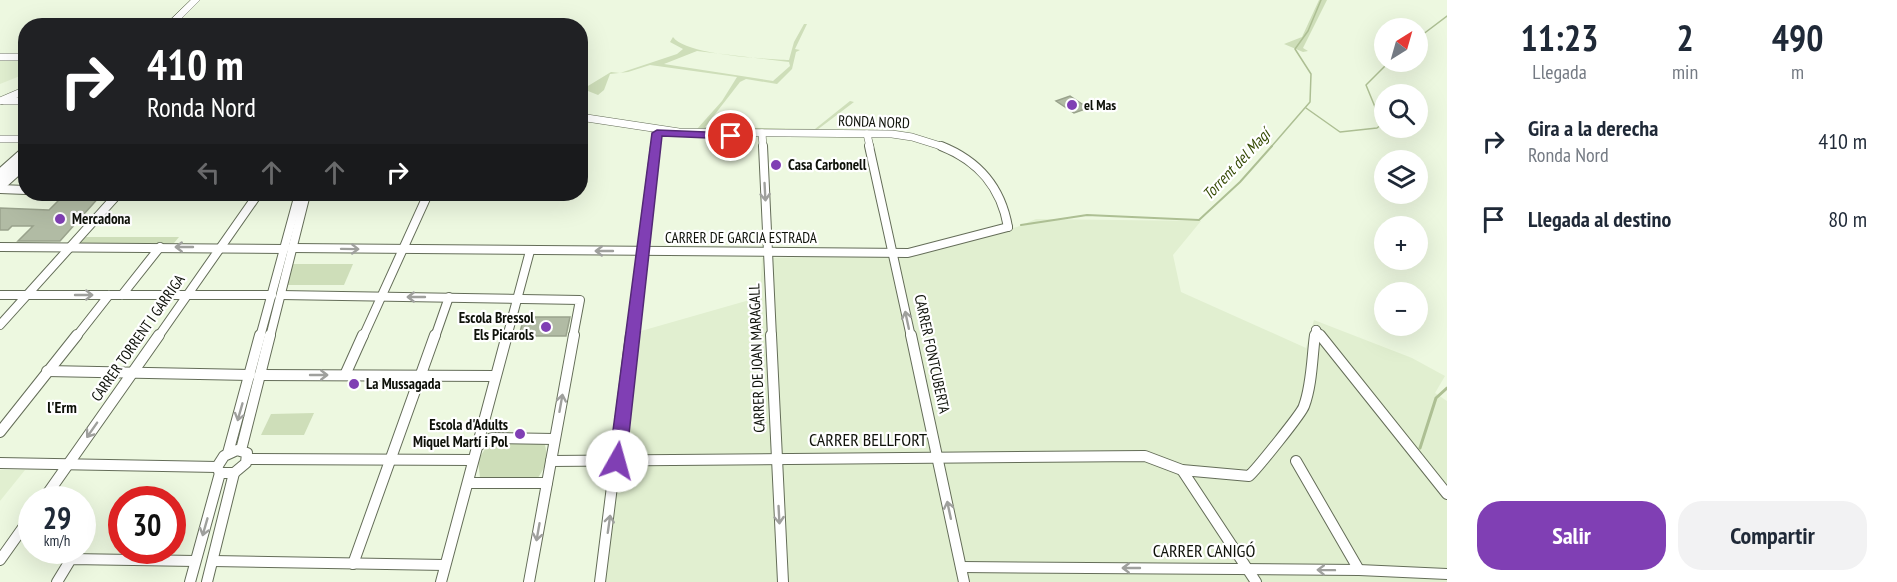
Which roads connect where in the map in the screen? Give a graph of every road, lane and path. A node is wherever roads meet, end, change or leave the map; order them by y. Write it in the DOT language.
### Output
graph roads {
  1 [pos="196,0"];
  2 [pos="177,18"];
  3 [pos="0,57"];
  4 [pos="18,57"];
  5 [pos="18,93"];
  6 [pos="0,101"];
  7 [pos="18,101"];
  8 [pos="588,120"];
  9 [pos="657,131"];
  10 [pos="762,135"];
  11 [pos="867,135"];
  12 [pos="18,139"];
  13 [pos="0,140"];
  14 [pos="18,157"];
  15 [pos="18,164"];
  16 [pos="3,169"];
  17 [pos="18,171"];
  18 [pos="0,181"];
  19 [pos="0,188"];
  20 [pos="18,189"];
  21 [pos="112,201"];
  22 [pos="253,201"];
  23 [pos="298,201"];
  24 [pos="304,201"];
  25 [pos="425,201"];
  26 [pos="1008,227"];
  27 [pos="0,247"];
  28 [pos="71,247"];
  29 [pos="160,247"];
  30 [pos="219,247"];
  31 [pos="288,248"];
  32 [pos="402,249"];
  33 [pos="530,250"];
  34 [pos="644,251"];
  35 [pos="768,252"];
  36 [pos="893,253"];
  37 [pos="0,295"];
  38 [pos="26,295"];
  39 [pos="109,295"];
  40 [pos="122,295"];
  41 [pos="186,295"];
  42 [pos="276,295"];
  43 [pos="381,297"];
  44 [pos="449,297"];
  45 [pos="517,297"];
  46 [pos="12,312"];
  47 [pos="0,317"];
  48 [pos="0,325"];
  49 [pos="47,371"];
  50 [pos="132,373"];
  51 [pos="255,375"];
  52 [pos="345,375"];
  53 [pos="420,376"];
  54 [pos="495,376"];
  55 [pos="0,432"];
  56 [pos="555,439"];
  57 [pos="477,447"];
  58 [pos="228,453"];
  59 [pos="244,454"];
  60 [pos="937,456"];
  61 [pos="776,457"];
  62 [pos="389,459"];
  63 [pos="473,460"];
  64 [pos="551,461"];
  65 [pos="617,461"];
  66 [pos="1296,461"];
  67 [pos="0,464"];
  68 [pos="67,465"];
  69 [pos="219,470"];
  70 [pos="1182,470"];
  71 [pos="234,473"];
  72 [pos="468,483"];
  73 [pos="547,483"];
  74 [pos="53,486"];
  75 [pos="1447,494"];
  76 [pos="18,535"];
  77 [pos="0,560"];
  78 [pos="195,561"];
  79 [pos="213,561"];
  80 [pos="353,564"];
  81 [pos="445,565"];
  82 [pos="961,567"];
  83 [pos="1248,569"];
  84 [pos="1359,570"];
  85 [pos="1447,574"];
  86 [pos="57,582"];
  87 [pos="190,582"];
  88 [pos="207,582"];
  89 [pos="441,582"];
  90 [pos="530,582"];
  91 [pos="600,582"];
  92 [pos="783,582"];
  93 [pos="964,582"];
  94 [pos="1256,582"];
  1 -- 2 [label="street"];
  3 -- 4 [label="street"];
  5 -- 6 [label="street"];
  6 -- 7 [label="street"];
  8 -- 9 [label="street, RONDA NORD"];
  9 -- 10 [label="street, RONDA NORD"];
  9 -- 34 [label="street"];
  10 -- 11 [label="street, RONDA NORD"];
  10 -- 35 [label="street, CARRER DE JOAN MARAGALL, one-way"];
  11 -- 26 [label="street, RONDA NORD"];
  11 -- 36 [label="street, CARRER FONTCUBERTA"];
  12 -- 13 [label="street"];
  14 -- 16 [label="street"];
  15 -- 18 [label="street"];
  17 -- 19 [label="street"];
  19 -- 20 [label="street"];
  21 -- 28 [label="street"];
  22 -- 30 [label="street, CARRER TORRENT I GARRIGA"];
  23 -- 31 [label="street"];
  24 -- 31 [label="street"];
  25 -- 32 [label="street"];
  26 -- 36 [label="street, CARRER DE GARCIA ESTRADA"];
  27 -- 28 [label="street, CARRER DE GARCIA ESTRADA"];
  28 -- 29 [label="street, CARRER DE GARCIA ESTRADA"];
  28 -- 38 [label="street"];
  30 -- 29 [label="street, CARRER DE GARCIA ESTRADA, one-way"];
  29 -- 40 [label="street"];
  30 -- 31 [label="street, CARRER DE GARCIA ESTRADA"];
  30 -- 41 [label="street, CARRER TORRENT I GARRIGA"];
  31 -- 32 [label="street, CARRER DE GARCIA ESTRADA, one-way"];
  31 -- 42 [label="street"];
  32 -- 33 [label="street, CARRER DE GARCIA ESTRADA"];
  32 -- 43 [label="street"];
  34 -- 33 [label="street, CARRER DE GARCIA ESTRADA, one-way"];
  33 -- 45 [label="street"];
  34 -- 35 [label="street, CARRER DE GARCIA ESTRADA"];
  34 -- 65 [label="street"];
  35 -- 36 [label="street, CARRER DE GARCIA ESTRADA"];
  35 -- 61 [label="street, CARRER DE JOAN MARAGALL"];
  60 -- 36 [label="street, CARRER FONTCUBERTA, one-way"];
  37 -- 38 [label="street"];
  38 -- 39 [label="street, one-way"];
  38 -- 46 [label="street"];
  39 -- 40 [label="street"];
  39 -- 49 [label="street"];
  40 -- 41 [label="street"];
  41 -- 42 [label="street"];
  41 -- 50 [label="street, CARRER TORRENT I GARRIGA"];
  42 -- 43 [label="street"];
  42 -- 51 [label="street"];
  44 -- 43 [label="street, one-way"];
  43 -- 52 [label="street"];
  44 -- 45 [label="street"];
  44 -- 53 [label="street"];
  45 -- 54 [label="street"];
  56 -- 45 [label="street, one-way"];
  46 -- 47 [label="street"];
  46 -- 48 [label="street"];
  49 -- 50 [label="street"];
  49 -- 55 [label="street"];
  50 -- 51 [label="street"];
  50 -- 68 [label="street, CARRER TORRENT I GARRIGA, one-way"];
  51 -- 52 [label="street, one-way"];
  51 -- 58 [label="street, one-way"];
  51 -- 59 [label="street"];
  52 -- 53 [label="street"];
  53 -- 54 [label="street"];
  53 -- 62 [label="street"];
  54 -- 57 [label="street"];
  56 -- 57 [label="street"];
  56 -- 64 [label="street"];
  57 -- 63 [label="street"];
  58 -- 59 [label="street"];
  58 -- 69 [label="street"];
  59 -- 62 [label="street"];
  59 -- 71 [label="street"];
  60 -- 61 [label="street, CARRER BELLFORT"];
  60 -- 70 [label="street, CARRER BELLFORT"];
  82 -- 60 [label="street, CARRER FONTCUBERTA, one-way"];
  61 -- 65 [label="street, CARRER BELLFORT"];
  61 -- 92 [label="street, CARRER DE JOAN MARAGALL, one-way"];
  62 -- 63 [label="street"];
  62 -- 80 [label="street"];
  63 -- 72 [label="street"];
  64 -- 65 [label="street, CARRER BELLFORT"];
  64 -- 73 [label="street"];
  91 -- 65 [label="street, one-way"];
  66 -- 84 [label="street"];
  67 -- 68 [label="street"];
  68 -- 69 [label="street"];
  68 -- 74 [label="street, CARRER TORRENT I GARRIGA"];
  69 -- 71 [label="street"];
  69 -- 78 [label="street, one-way"];
  70 -- 75 [label="street, CARRER BELLFORT"];
  70 -- 83 [label="street"];
  71 -- 79 [label="street"];
  72 -- 73 [label="street"];
  72 -- 81 [label="street"];
  73 -- 90 [label="street, one-way"];
  76 -- 77 [label="street"];
  78 -- 86 [label="street"];
  78 -- 87 [label="street"];
  79 -- 80 [label="street"];
  79 -- 88 [label="street"];
  80 -- 81 [label="street"];
  81 -- 89 [label="street"];
  83 -- 82 [label="street, CARRER CANIGÓ, one-way"];
  82 -- 93 [label="street, CARRER FONTCUBERTA"];
  84 -- 83 [label="street, CARRER CANIGÓ, one-way"];
  83 -- 94 [label="street"];
  84 -- 85 [label="street, CARRER CANIGÓ"];
}
